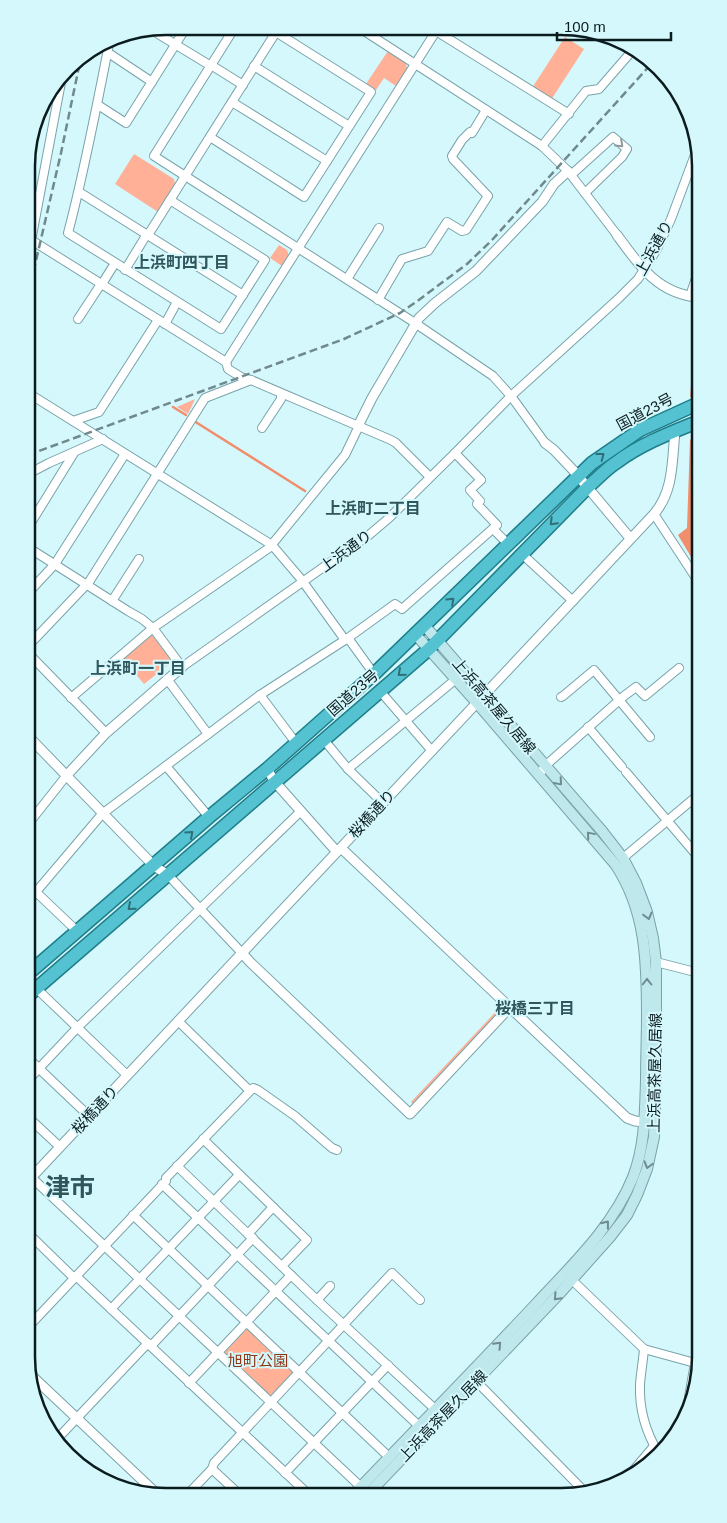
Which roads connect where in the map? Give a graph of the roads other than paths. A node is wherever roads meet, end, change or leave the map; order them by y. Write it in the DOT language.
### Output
graph roads {
  1 [pos="160,35"];
  2 [pos="182,35"];
  3 [pos="230,35"];
  4 [pos="274,35"];
  5 [pos="281,35"];
  6 [pos="369,35"];
  7 [pos="434,35"];
  8 [pos="445,35"];
  9 [pos="176,45"];
  10 [pos="107,52"];
  11 [pos="629,55"];
  12 [pos="414,64"];
  13 [pos="211,66"];
  14 [pos="254,66"];
  15 [pos="152,82"];
  16 [pos="243,85"];
  17 [pos="55,97"];
  18 [pos="232,102"];
  19 [pos="98,105"];
  20 [pos="486,110"];
  21 [pos="569,114"];
  22 [pos="348,126"];
  23 [pos="210,137"];
  24 [pos="542,146"];
  25 [pos="327,161"];
  26 [pos="692,163"];
  27 [pos="570,173"];
  28 [pos="184,177"];
  29 [pos="79,192"];
  30 [pos="585,193"];
  31 [pos="170,200"];
  32 [pos="35,207"];
  33 [pos="379,228"];
  34 [pos="148,235"];
  35 [pos="617,235"];
  36 [pos="35,244"];
  37 [pos="298,249"];
  38 [pos="115,263"];
  39 [pos="125,270"];
  40 [pos="644,270"];
  41 [pos="347,279"];
  42 [pos="101,284"];
  43 [pos="243,295"];
  44 [pos="692,297"];
  45 [pos="378,300"];
  46 [pos="177,302"];
  47 [pos="78,319"];
  48 [pos="162,322"];
  49 [pos="416,324"];
  50 [pos="226,362"];
  51 [pos="251,380"];
  52 [pos="281,394"];
  53 [pos="510,396"];
  54 [pos="35,397"];
  55 [pos="692,406"];
  56 [pos="73,421"];
  57 [pos="692,424"];
  58 [pos="360,426"];
  59 [pos="262,428"];
  60 [pos="679,429"];
  61 [pos="103,440"];
  62 [pos="545,442"];
  63 [pos="74,452"];
  64 [pos="456,453"];
  65 [pos="125,454"];
  66 [pos="35,471"];
  67 [pos="157,474"];
  68 [pos="430,477"];
  69 [pos="578,477"];
  70 [pos="588,488"];
  71 [pos="654,514"];
  72 [pos="35,515"];
  73 [pos="493,529"];
  74 [pos="630,538"];
  75 [pos="272,545"];
  76 [pos="508,545"];
  77 [pos="35,552"];
  78 [pos="522,554"];
  79 [pos="139,559"];
  80 [pos="55,564"];
  81 [pos="692,572"];
  82 [pos="302,582"];
  83 [pos="87,585"];
  84 [pos="35,586"];
  85 [pos="572,600"];
  86 [pos="112,601"];
  87 [pos="153,628"];
  88 [pos="421,630"];
  89 [pos="35,639"];
  90 [pos="346,639"];
  91 [pos="433,644"];
  92 [pos="35,660"];
  93 [pos="182,667"];
  94 [pos="679,668"];
  95 [pos="374,674"];
  96 [pos="167,679"];
  97 [pos="456,679"];
  98 [pos="380,691"];
  99 [pos="485,694"];
  100 [pos="260,695"];
  101 [pos="561,697"];
  102 [pos="71,698"];
  103 [pos="619,700"];
  104 [pos="477,703"];
  105 [pos="406,721"];
  106 [pos="588,727"];
  107 [pos="106,732"];
  108 [pos="208,734"];
  109 [pos="650,737"];
  110 [pos="324,740"];
  111 [pos="35,743"];
  112 [pos="296,743"];
  113 [pos="432,751"];
  114 [pos="166,766"];
  115 [pos="348,769"];
  116 [pos="267,770"];
  117 [pos="542,770"];
  118 [pos="67,775"];
  119 [pos="275,782"];
  120 [pos="692,800"];
  121 [pos="383,803"];
  122 [pos="301,811"];
  123 [pos="102,814"];
  124 [pos="35,815"];
  125 [pos="209,817"];
  126 [pos="667,821"];
  127 [pos="339,850"];
  128 [pos="692,850"];
  129 [pos="623,858"];
  130 [pos="154,866"];
  131 [pos="168,875"];
  132 [pos="36,892"];
  133 [pos="199,909"];
  134 [pos="77,931"];
  135 [pos="242,953"];
  136 [pos="656,962"];
  137 [pos="35,968"];
  138 [pos="692,971"];
  139 [pos="35,990"];
  140 [pos="35,994"];
  141 [pos="510,1007"];
  142 [pos="178,1021"];
  143 [pos="77,1028"];
  144 [pos="35,1064"];
  145 [pos="39,1068"];
  146 [pos="35,1072"];
  147 [pos="127,1075"];
  148 [pos="249,1090"];
  149 [pos="89,1116"];
  150 [pos="644,1122"];
  151 [pos="35,1124"];
  152 [pos="203,1140"];
  153 [pos="60,1147"];
  154 [pos="337,1150"];
  155 [pos="178,1166"];
  156 [pos="35,1174"];
  157 [pos="239,1174"];
  158 [pos="35,1182"];
  159 [pos="162,1184"];
  160 [pos="214,1201"];
  161 [pos="273,1208"];
  162 [pos="133,1215"];
  163 [pos="198,1218"];
  164 [pos="250,1236"];
  165 [pos="35,1240"];
  166 [pos="104,1245"];
  167 [pos="168,1249"];
  168 [pos="237,1255"];
  169 [pos="282,1266"];
  170 [pos="290,1275"];
  171 [pos="568,1276"];
  172 [pos="75,1277"];
  173 [pos="140,1279"];
  174 [pos="208,1286"];
  175 [pos="330,1286"];
  176 [pos="275,1292"];
  177 [pos="317,1300"];
  178 [pos="420,1300"];
  179 [pos="111,1309"];
  180 [pos="179,1316"];
  181 [pos="35,1320"];
  182 [pos="247,1322"];
  183 [pos="343,1324"];
  184 [pos="328,1341"];
  185 [pos="149,1345"];
  186 [pos="644,1349"];
  187 [pos="218,1352"];
  188 [pos="692,1362"];
  189 [pos="388,1364"];
  190 [pos="299,1372"];
  191 [pos="37,1381"];
  192 [pos="476,1381"];
  193 [pos="189,1382"];
  194 [pos="371,1382"];
  195 [pos="271,1402"];
  196 [pos="436,1410"];
  197 [pos="343,1412"];
  198 [pos="77,1419"];
  199 [pos="419,1426"];
  200 [pos="242,1433"];
  201 [pos="61,1436"];
  202 [pos="314,1443"];
  203 [pos="654,1446"];
  204 [pos="390,1457"];
  205 [pos="642,1460"];
  206 [pos="212,1469"];
  207 [pos="285,1473"];
  208 [pos="151,1487"];
  209 [pos="580,1487"];
  210 [pos="194,1488"];
  211 [pos="233,1488"];
  212 [pos="302,1488"];
  213 [pos="359,1488"];
  214 [pos="364,1488"];
  215 [pos="365,1488"];
  1 -- 9 [label="street"];
  2 -- 9 [label="street"];
  3 -- 13 [label="street"];
  4 -- 14 [label="street"];
  5 -- 22 [label="street"];
  6 -- 12 [label="street"];
  7 -- 12 [label="street"];
  8 -- 21 [label="street"];
  9 -- 13 [label="street"];
  9 -- 15 [label="street"];
  10 -- 15 [label="street"];
  10 -- 19 [label="street"];
  11 -- 21 [label="street"];
  12 -- 20 [label="street"];
  12 -- 37 [label="street"];
  13 -- 16 [label="street"];
  13 -- 28 [label="street"];
  14 -- 16 [label="street"];
  14 -- 22 [label="street"];
  15 -- 19 [label="street"];
  16 -- 18 [label="street"];
  17 -- 32 [label="street"];
  18 -- 23 [label="street"];
  18 -- 25 [label="street"];
  19 -- 29 [label="street"];
  20 -- 24 [label="street"];
  20 -- 45 [label="street"];
  21 -- 24 [label="street"];
  22 -- 25 [label="street"];
  23 -- 25 [label="street"];
  23 -- 28 [label="street"];
  24 -- 27 [label="street"];
  26 -- 40 [label="street, 上浜通り"];
  27 -- 30 [label="street"];
  27 -- 30 [label="street, one-way"];
  27 -- 49 [label="street"];
  28 -- 31 [label="street"];
  28 -- 37 [label="street"];
  29 -- 34 [label="street"];
  29 -- 38 [label="street"];
  30 -- 35 [label="street"];
  31 -- 34 [label="street"];
  31 -- 43 [label="street"];
  33 -- 41 [label="street"];
  34 -- 39 [label="street"];
  34 -- 43 [label="street"];
  35 -- 40 [label="street"];
  36 -- 42 [label="street"];
  37 -- 41 [label="street"];
  37 -- 50 [label="street"];
  38 -- 39 [label="street"];
  38 -- 42 [label="street"];
  39 -- 46 [label="street"];
  40 -- 44 [label="street"];
  40 -- 53 [label="street, 上浜通り"];
  41 -- 45 [label="street"];
  42 -- 47 [label="street"];
  42 -- 48 [label="street"];
  43 -- 46 [label="street"];
  45 -- 49 [label="street"];
  46 -- 48 [label="street"];
  48 -- 50 [label="street"];
  48 -- 56 [label="street"];
  49 -- 53 [label="street"];
  49 -- 58 [label="street"];
  50 -- 51 [label="street"];
  51 -- 52 [label="street"];
  51 -- 67 [label="street"];
  52 -- 58 [label="street"];
  52 -- 59 [label="street"];
  53 -- 62 [label="street"];
  53 -- 64 [label="street, 上浜通り"];
  54 -- 56 [label="street"];
  69 -- 55 [label="highway, 国道23号, one-way"];
  56 -- 61 [label="street"];
  57 -- 60 [label="highway, 国道23号"];
  58 -- 68 [label="street"];
  58 -- 75 [label="street"];
  60 -- 70 [label="highway, 国道23号"];
  60 -- 71 [label="street, 桜橋通り"];
  61 -- 63 [label="street"];
  61 -- 65 [label="street"];
  62 -- 69 [label="street"];
  63 -- 66 [label="street"];
  63 -- 72 [label="street"];
  64 -- 68 [label="street, 上浜通り"];
  64 -- 73 [label="street"];
  65 -- 67 [label="street"];
  65 -- 80 [label="street"];
  67 -- 75 [label="street"];
  67 -- 83 [label="street"];
  68 -- 82 [label="street, 上浜通り"];
  69 -- 70 [label="street"];
  69 -- 76 [label="highway, 国道23号"];
  70 -- 74 [label="street"];
  70 -- 78 [label="highway, 国道23号, one-way"];
  71 -- 74 [label="street, 桜橋通り"];
  71 -- 81 [label="street"];
  73 -- 76 [label="street"];
  73 -- 90 [label="street"];
  74 -- 85 [label="street, 桜橋通り"];
  75 -- 82 [label="street"];
  75 -- 87 [label="street"];
  88 -- 76 [label="highway, 国道23号, one-way"];
  77 -- 80 [label="street"];
  78 -- 85 [label="street"];
  78 -- 91 [label="highway, 国道23号"];
  79 -- 86 [label="street"];
  80 -- 83 [label="street"];
  80 -- 84 [label="street"];
  82 -- 90 [label="street"];
  82 -- 93 [label="street, 上浜通り"];
  83 -- 86 [label="street"];
  83 -- 89 [label="street"];
  85 -- 99 [label="street, 桜橋通り"];
  86 -- 87 [label="street"];
  87 -- 93 [label="street"];
  87 -- 102 [label="street"];
  88 -- 91 [label="main road, 上浜高茶屋久居線"];
  88 -- 95 [label="highway, 国道23号"];
  90 -- 95 [label="street"];
  90 -- 100 [label="street"];
  91 -- 97 [label="main road, 上浜高茶屋久居線"];
  91 -- 98 [label="highway, 国道23号, one-way"];
  91 -- 99 [label="main road, 上浜高茶屋久居線"];
  92 -- 102 [label="street"];
  93 -- 96 [label="street, 上浜通り"];
  94 -- 103 [label="street"];
  95 -- 112 [label="highway, 国道23号"];
  96 -- 107 [label="street, 上浜通り"];
  96 -- 108 [label="street"];
  97 -- 104 [label="main road, 上浜高茶屋久居線"];
  97 -- 105 [label="street"];
  98 -- 105 [label="street"];
  98 -- 110 [label="highway, 国道23号"];
  99 -- 104 [label="street, 桜橋通り"];
  99 -- 117 [label="main road, 上浜高茶屋久居線"];
  100 -- 108 [label="street"];
  100 -- 112 [label="street"];
  101 -- 103 [label="street"];
  102 -- 107 [label="street"];
  103 -- 106 [label="street"];
  103 -- 109 [label="street"];
  104 -- 113 [label="street, 桜橋通り"];
  104 -- 117 [label="main road, 上浜高茶屋久居線"];
  105 -- 113 [label="street"];
  105 -- 115 [label="street"];
  106 -- 117 [label="street"];
  106 -- 126 [label="street"];
  107 -- 118 [label="street, 上浜通り"];
  108 -- 114 [label="street"];
  110 -- 115 [label="street"];
  110 -- 119 [label="highway, 国道23号"];
  111 -- 118 [label="street"];
  112 -- 116 [label="highway, 国道23号"];
  113 -- 121 [label="street, 桜橋通り"];
  114 -- 123 [label="street"];
  114 -- 125 [label="street"];
  115 -- 121 [label="street"];
  116 -- 119 [label="street"];
  116 -- 125 [label="highway, 国道23号"];
  117 -- 129 [label="main road, 上浜高茶屋久居線, one-way"];
  150 -- 117 [label="main road, 上浜高茶屋久居線, one-way"];
  118 -- 123 [label="street"];
  118 -- 124 [label="street, 上浜通り"];
  119 -- 122 [label="street"];
  119 -- 131 [label="highway, 国道23号"];
  120 -- 126 [label="street"];
  121 -- 127 [label="street, 桜橋通り"];
  122 -- 127 [label="street"];
  122 -- 133 [label="street"];
  123 -- 130 [label="street"];
  123 -- 132 [label="street"];
  130 -- 125 [label="highway, 国道23号, one-way"];
  126 -- 128 [label="street"];
  126 -- 129 [label="street"];
  127 -- 135 [label="street, 桜橋通り"];
  127 -- 141 [label="street"];
  129 -- 136 [label="main road, 上浜高茶屋久居線, one-way"];
  130 -- 131 [label="street"];
  130 -- 134 [label="highway, 国道23号"];
  131 -- 133 [label="street"];
  131 -- 139 [label="highway, 国道23号, one-way"];
  132 -- 134 [label="street"];
  133 -- 135 [label="street"];
  133 -- 143 [label="street"];
  134 -- 137 [label="highway, 国道23号"];
  135 -- 141 [label="street"];
  135 -- 142 [label="street, 桜橋通り"];
  136 -- 138 [label="street"];
  136 -- 171 [label="main road, 上浜高茶屋久居線, one-way"];
  140 -- 143 [label="street"];
  141 -- 150 [label="street"];
  142 -- 147 [label="street, 桜橋通り"];
  142 -- 148 [label="street"];
  143 -- 145 [label="street"];
  143 -- 147 [label="street"];
  144 -- 145 [label="street"];
  145 -- 146 [label="street"];
  145 -- 149 [label="street"];
  147 -- 149 [label="street, 桜橋通り"];
  148 -- 152 [label="street"];
  148 -- 154 [label="street"];
  149 -- 153 [label="street, 桜橋通り"];
  171 -- 150 [label="main road, 上浜高茶屋久居線, one-way"];
  151 -- 153 [label="street"];
  152 -- 155 [label="street"];
  152 -- 157 [label="street"];
  153 -- 156 [label="street, 桜橋通り"];
  155 -- 159 [label="street"];
  155 -- 160 [label="street"];
  157 -- 160 [label="street"];
  157 -- 161 [label="street"];
  158 -- 166 [label="street"];
  159 -- 162 [label="street"];
  159 -- 163 [label="street"];
  160 -- 163 [label="street"];
  160 -- 164 [label="street"];
  161 -- 164 [label="street"];
  161 -- 169 [label="street"];
  162 -- 166 [label="street"];
  162 -- 167 [label="street"];
  163 -- 167 [label="street"];
  163 -- 168 [label="street"];
  164 -- 168 [label="street"];
  164 -- 169 [label="street"];
  165 -- 172 [label="street"];
  166 -- 172 [label="street"];
  166 -- 173 [label="street"];
  167 -- 173 [label="street"];
  167 -- 174 [label="street"];
  168 -- 174 [label="street"];
  168 -- 176 [label="street"];
  169 -- 170 [label="street"];
  170 -- 176 [label="street"];
  170 -- 177 [label="street"];
  171 -- 186 [label="street"];
  171 -- 192 [label="main road, 上浜高茶屋久居線, one-way"];
  196 -- 171 [label="main road, 上浜高茶屋久居線, one-way"];
  172 -- 179 [label="street"];
  172 -- 181 [label="street"];
  173 -- 179 [label="street"];
  173 -- 180 [label="street"];
  174 -- 180 [label="street"];
  174 -- 182 [label="street"];
  175 -- 177 [label="street"];
  176 -- 182 [label="street"];
  176 -- 184 [label="street"];
  177 -- 183 [label="street"];
  178 -- 183 [label="street"];
  179 -- 185 [label="street"];
  180 -- 185 [label="street"];
  180 -- 187 [label="street"];
  182 -- 187 [label="street"];
  182 -- 190 [label="street"];
  183 -- 184 [label="street"];
  183 -- 189 [label="street"];
  184 -- 190 [label="street"];
  184 -- 194 [label="street"];
  185 -- 193 [label="street"];
  185 -- 198 [label="street"];
  186 -- 188 [label="street"];
  186 -- 203 [label="street"];
  187 -- 193 [label="street"];
  187 -- 195 [label="street"];
  189 -- 194 [label="street"];
  189 -- 196 [label="street"];
  190 -- 195 [label="street"];
  190 -- 197 [label="street"];
  191 -- 198 [label="street"];
  192 -- 209 [label="street"];
  192 -- 215 [label="main road, 上浜高茶屋久居線"];
  193 -- 200 [label="street"];
  194 -- 197 [label="street"];
  194 -- 199 [label="street"];
  195 -- 200 [label="street"];
  195 -- 202 [label="street"];
  196 -- 199 [label="main road, 上浜高茶屋久居線"];
  197 -- 202 [label="street"];
  197 -- 204 [label="street"];
  198 -- 201 [label="street"];
  198 -- 208 [label="street"];
  199 -- 204 [label="main road, 上浜高茶屋久居線"];
  200 -- 206 [label="street"];
  200 -- 207 [label="street"];
  202 -- 207 [label="street"];
  202 -- 213 [label="street"];
  203 -- 205 [label="street"];
  204 -- 214 [label="main road, 上浜高茶屋久居線"];
  206 -- 210 [label="street"];
  206 -- 211 [label="street"];
  207 -- 212 [label="street"];
}
